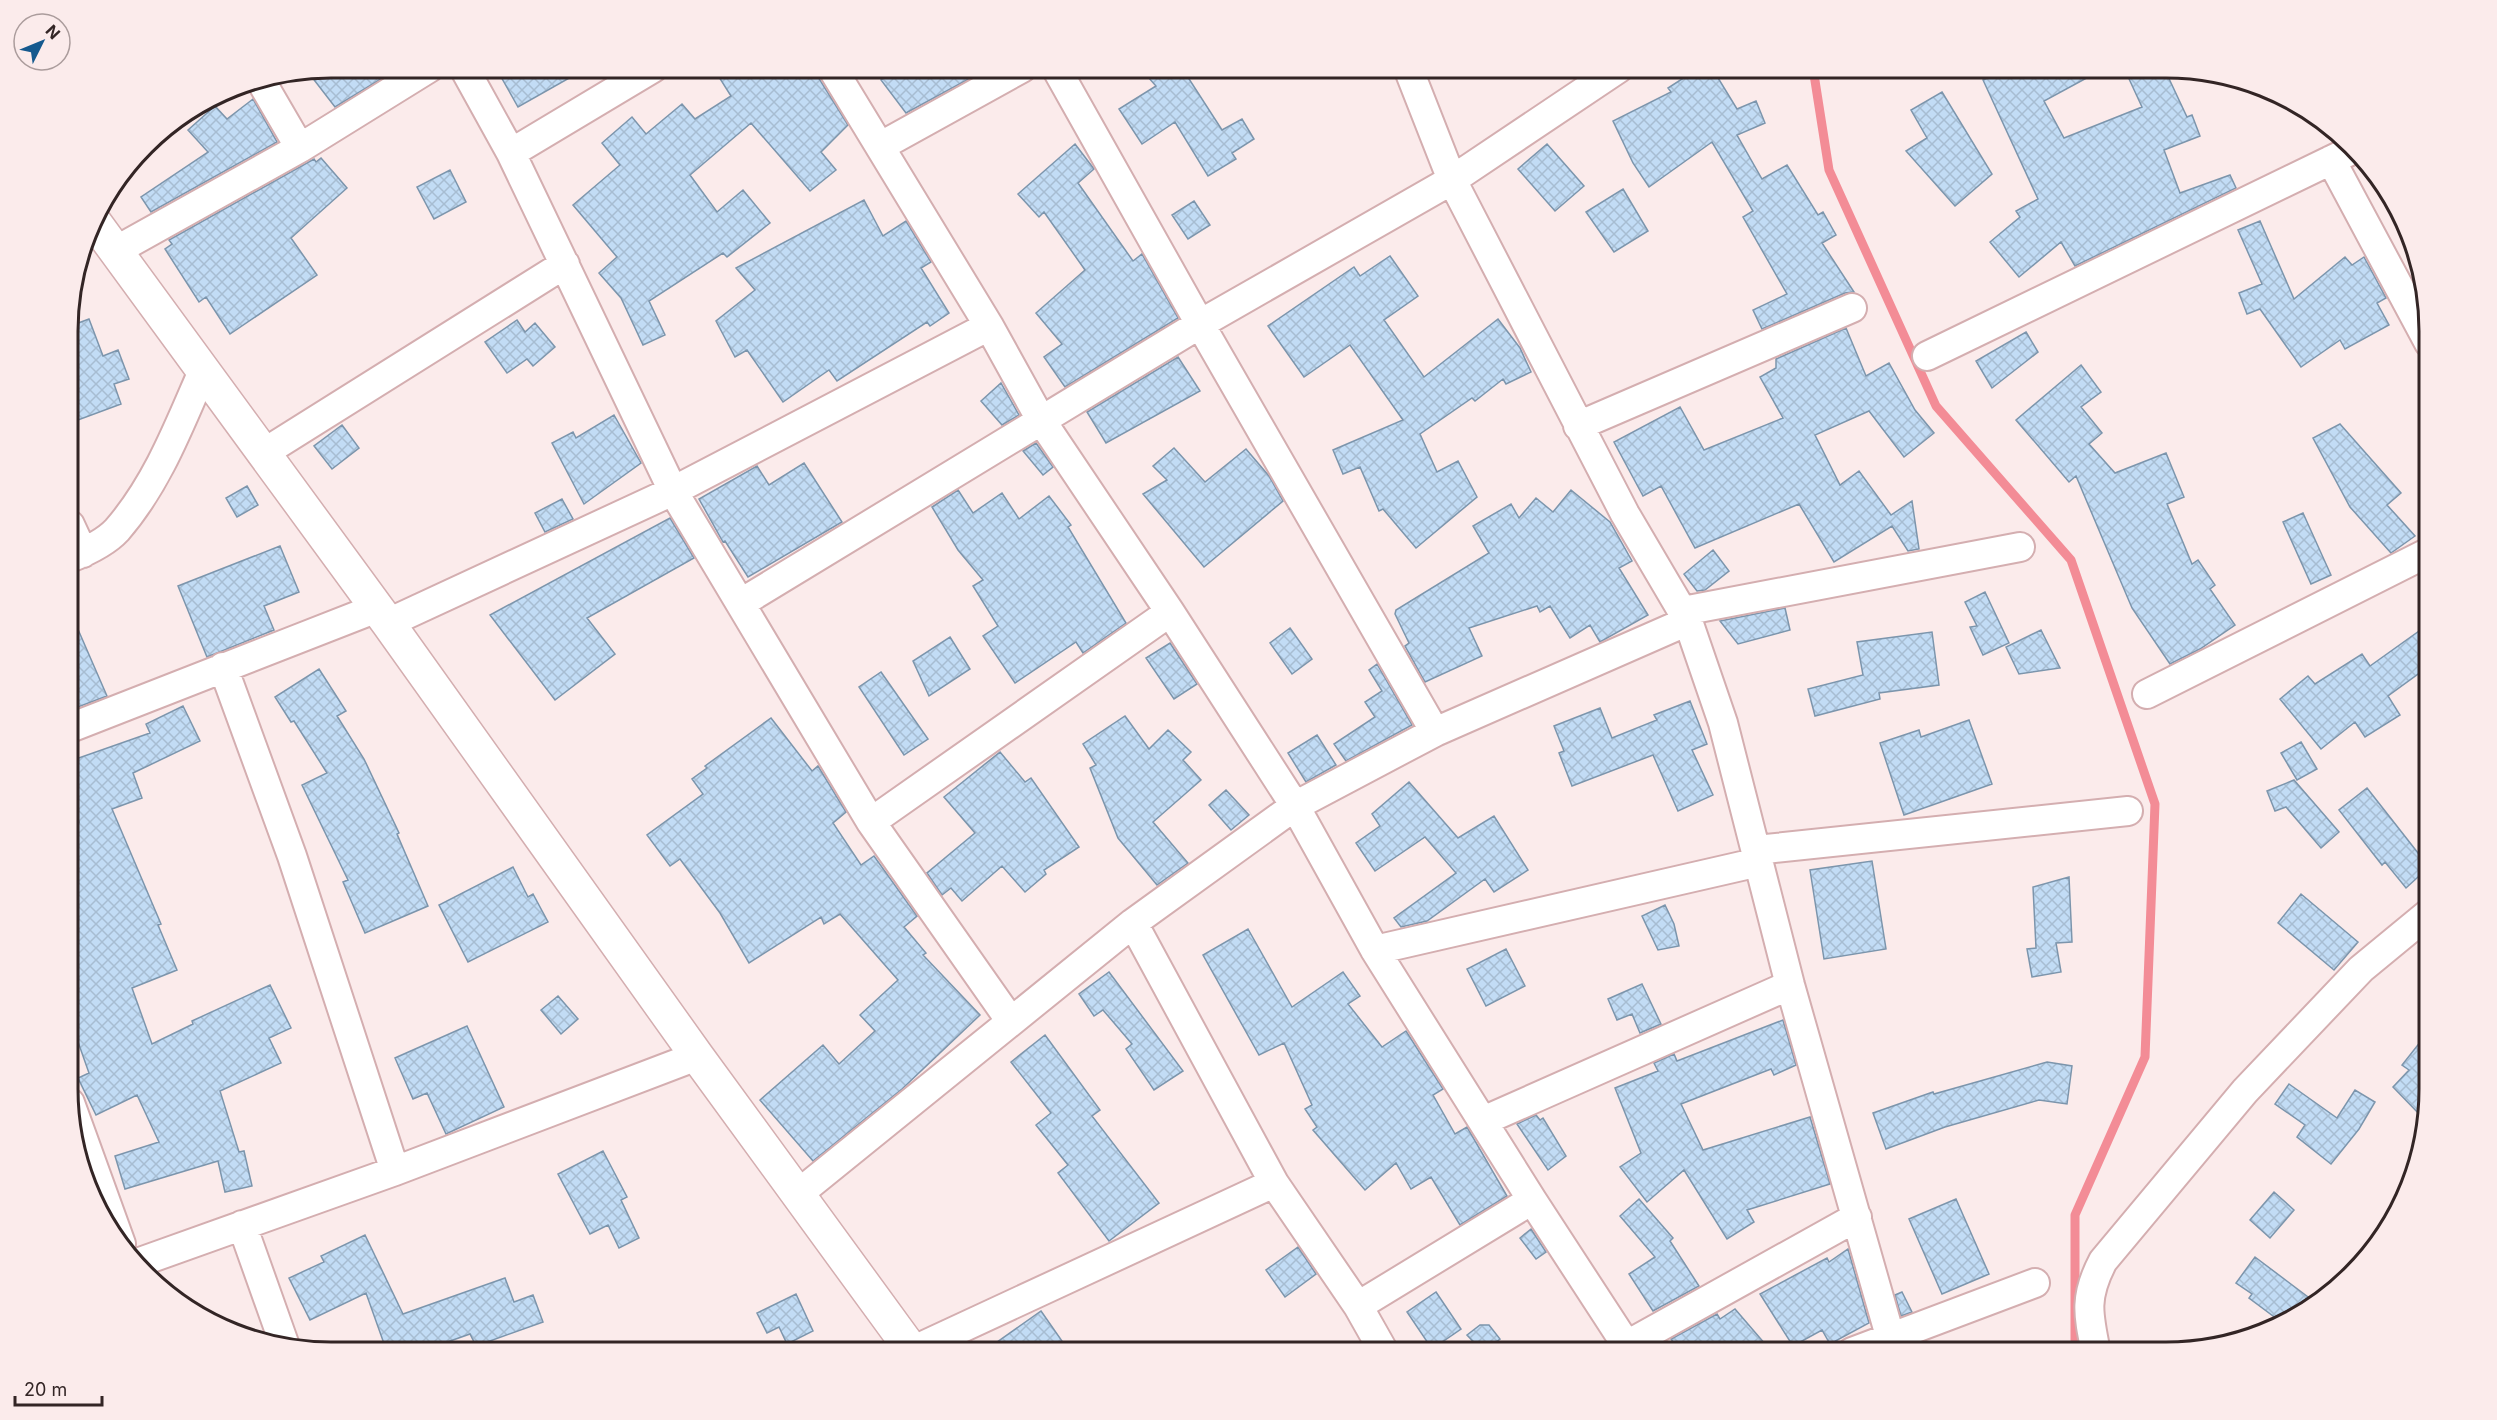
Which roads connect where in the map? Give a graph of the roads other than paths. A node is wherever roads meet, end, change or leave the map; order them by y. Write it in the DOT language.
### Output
graph roads {
  1 [pos="413,78"];
  2 [pos="470,78"];
  3 [pos="636,78"];
  4 [pos="838,78"];
  5 [pos="1004,78"];
  6 [pos="1062,78"];
  7 [pos="1412,78"];
  8 [pos="1604,78"];
  9 [pos="265,87"];
  10 [pos="881,146"];
  11 [pos="300,148"];
  12 [pos="511,153"];
  13 [pos="2340,156"];
  14 [pos="1452,180"];
  15 [pos="100,228"];
  16 [pos="117,250"];
  17 [pos="564,264"];
  18 [pos="1852,308"];
  19 [pos="2418,321"];
  20 [pos="1200,324"];
  21 [pos="989,326"];
  22 [pos="1927,356"];
  23 [pos="203,371"];
  24 [pos="1041,420"];
  25 [pos="1578,426"];
  26 [pos="262,454"];
  27 [pos="673,491"];
  28 [pos="2020,546"];
  29 [pos="78,554"];
  30 [pos="2419,557"];
  31 [pos="741,603"];
  32 [pos="1170,612"];
  33 [pos="382,615"];
  34 [pos="1685,616"];
  35 [pos="223,667"];
  36 [pos="2148,694"];
  37 [pos="78,725"];
  38 [pos="1435,732"];
  39 [pos="1295,806"];
  40 [pos="2128,811"];
  41 [pos="871,822"];
  42 [pos="1758,856"];
  43 [pos="2419,921"];
  44 [pos="1133,923"];
  45 [pos="1375,950"];
  46 [pos="1790,985"];
  47 [pos="1010,1020"];
  48 [pos="697,1056"];
  49 [pos="1483,1121"];
  50 [pos="83,1139"];
  51 [pos="394,1171"];
  52 [pos="1274,1183"];
  53 [pos="798,1194"];
  54 [pos="1532,1200"];
  55 [pos="108,1209"];
  56 [pos="1857,1217"];
  57 [pos="242,1225"];
  58 [pos="145,1260"];
  59 [pos="2035,1283"];
  60 [pos="1358,1306"];
  61 [pos="1890,1336"];
  62 [pos="282,1337"];
  63 [pos="905,1342"];
  64 [pos="933,1342"];
  65 [pos="1378,1342"];
  66 [pos="1624,1342"];
  67 [pos="1641,1342"];
  68 [pos="1876,1342"];
  69 [pos="2094,1342"];
  1 -- 11 [label="street"];
  2 -- 12 [label="street"];
  3 -- 12 [label="street"];
  4 -- 10 [label="street"];
  5 -- 10 [label="street"];
  6 -- 20 [label="street"];
  7 -- 14 [label="street"];
  8 -- 14 [label="street"];
  9 -- 11 [label="street"];
  10 -- 21 [label="street"];
  11 -- 16 [label="street"];
  12 -- 17 [label="street"];
  13 -- 19 [label="street"];
  13 -- 22 [label="street"];
  14 -- 20 [label="street"];
  14 -- 25 [label="street"];
  15 -- 16 [label="street"];
  16 -- 23 [label="street"];
  17 -- 26 [label="street"];
  17 -- 27 [label="street"];
  18 -- 25 [label="street"];
  20 -- 24 [label="street"];
  20 -- 38 [label="street"];
  21 -- 24 [label="street"];
  21 -- 27 [label="street"];
  23 -- 26 [label="street"];
  23 -- 29 [label="street"];
  24 -- 31 [label="street"];
  24 -- 32 [label="street"];
  25 -- 34 [label="street"];
  26 -- 33 [label="street"];
  27 -- 31 [label="street"];
  27 -- 33 [label="street"];
  28 -- 34 [label="street"];
  30 -- 36 [label="street"];
  31 -- 41 [label="street"];
  32 -- 39 [label="street"];
  32 -- 41 [label="street"];
  33 -- 35 [label="street"];
  33 -- 48 [label="street"];
  34 -- 38 [label="street"];
  34 -- 42 [label="street"];
  35 -- 37 [label="street"];
  35 -- 51 [label="street"];
  38 -- 39 [label="street"];
  39 -- 44 [label="street"];
  39 -- 45 [label="street"];
  40 -- 42 [label="street"];
  41 -- 47 [label="street"];
  42 -- 45 [label="street"];
  42 -- 46 [label="street"];
  43 -- 69 [label="street"];
  44 -- 47 [label="street"];
  44 -- 52 [label="street"];
  45 -- 49 [label="street"];
  46 -- 49 [label="street"];
  46 -- 56 [label="street"];
  47 -- 53 [label="street"];
  48 -- 51 [label="street"];
  48 -- 53 [label="street"];
  49 -- 54 [label="street"];
  50 -- 55 [label="street"];
  51 -- 57 [label="street"];
  52 -- 60 [label="street"];
  52 -- 64 [label="street"];
  53 -- 63 [label="street"];
  54 -- 60 [label="street"];
  54 -- 66 [label="street"];
  56 -- 61 [label="street"];
  56 -- 67 [label="street"];
  57 -- 58 [label="street"];
  57 -- 62 [label="street"];
  59 -- 61 [label="street"];
  60 -- 65 [label="street"];
  61 -- 68 [label="street"];
}
